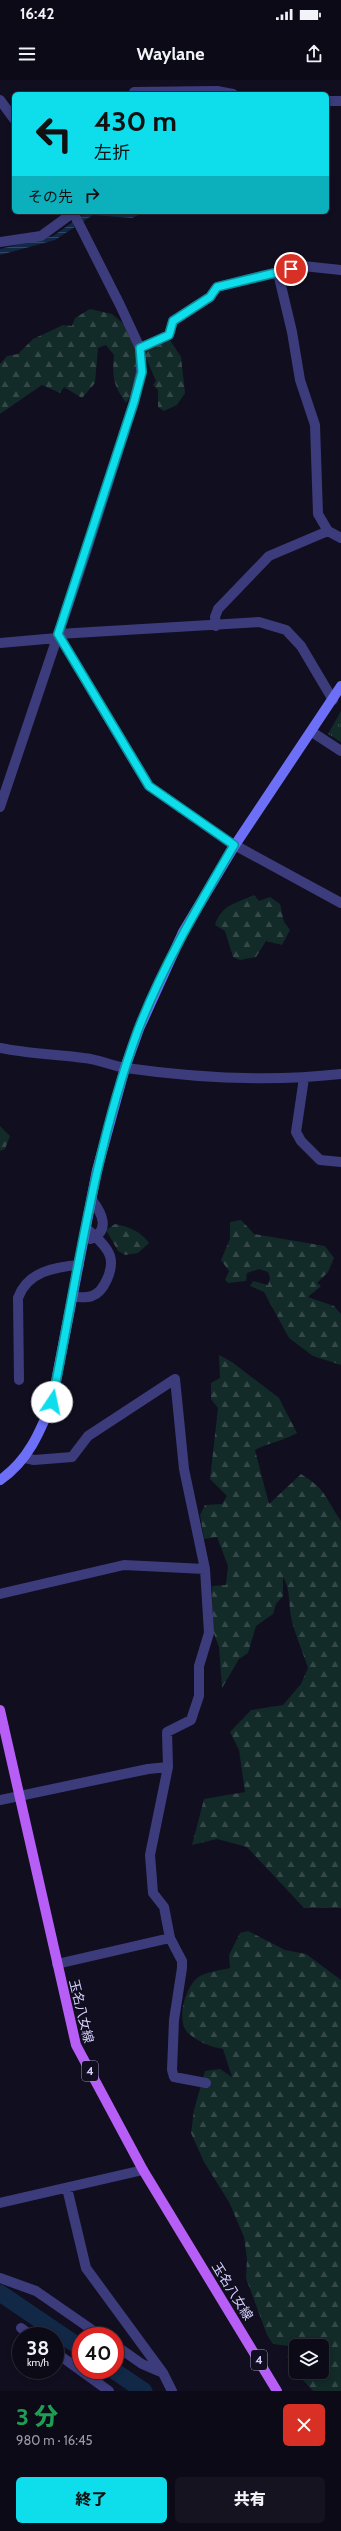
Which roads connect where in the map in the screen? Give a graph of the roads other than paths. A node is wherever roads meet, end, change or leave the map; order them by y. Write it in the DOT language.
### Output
graph roads {
  1 [pos="134,92"];
  2 [pos="223,92"];
  3 [pos="0,100"];
  4 [pos="329,101"];
  5 [pos="341,101"];
  6 [pos="12,116"];
  7 [pos="75,216"];
  8 [pos="0,242"];
  9 [pos="341,270"];
  10 [pos="278,273"];
  11 [pos="140,348"];
  12 [pos="328,530"];
  13 [pos="341,538"];
  14 [pos="216,626"];
  15 [pos="58,636"];
  16 [pos="0,643"];
  17 [pos="341,686"];
  18 [pos="333,700"];
  19 [pos="312,732"];
  20 [pos="341,751"];
  21 [pos="0,807"];
  22 [pos="234,845"];
  23 [pos="341,903"];
  24 [pos="0,1048"];
  25 [pos="125,1068"];
  26 [pos="341,1074"];
  27 [pos="304,1078"];
  28 [pos="341,1162"];
  29 [pos="92,1200"];
  30 [pos="86,1228"];
  31 [pos="96,1237"];
  32 [pos="84,1242"];
  33 [pos="79,1265"];
  34 [pos="73,1297"];
  35 [pos="18,1380"];
  36 [pos="25,1458"];
  37 [pos="0,1480"];
  38 [pos="205,1569"];
  39 [pos="0,1594"];
  40 [pos="0,1710"];
  41 [pos="168,1767"];
  42 [pos="20,1798"];
  43 [pos="0,1800"];
  44 [pos="170,1938"];
  45 [pos="57,1964"];
  46 [pos="206,2082"];
  47 [pos="143,2170"];
  48 [pos="67,2188"];
  49 [pos="0,2203"];
  50 [pos="0,2278"];
  51 [pos="88,2327"];
  52 [pos="124,2351"];
  53 [pos="64,2358"];
  54 [pos="163,2373"];
  55 [pos="109,2391"];
  56 [pos="172,2391"];
  57 [pos="277,2391"];
  1 -- 2 [label="street"];
  3 -- 6 [label="street"];
  4 -- 5 [label="street"];
  7 -- 8 [label="street"];
  7 -- 11 [label="street"];
  9 -- 10 [label="street"];
  10 -- 11 [label="street"];
  10 -- 12 [label="street"];
  11 -- 15 [label="street"];
  12 -- 13 [label="street"];
  12 -- 14 [label="street"];
  14 -- 15 [label="street"];
  14 -- 18 [label="street"];
  15 -- 16 [label="street"];
  15 -- 21 [label="street"];
  15 -- 22 [label="street"];
  17 -- 18 [label="street"];
  18 -- 19 [label="street"];
  19 -- 20 [label="street"];
  19 -- 22 [label="street"];
  22 -- 23 [label="street"];
  22 -- 25 [label="street"];
  24 -- 25 [label="street"];
  25 -- 27 [label="street"];
  25 -- 29 [label="street"];
  26 -- 27 [label="street"];
  27 -- 28 [label="street"];
  29 -- 30 [label="street"];
  29 -- 31 [label="street"];
  30 -- 31 [label="street"];
  30 -- 32 [label="street"];
  31 -- 32 [label="street"];
  31 -- 34 [label="street"];
  32 -- 33 [label="street"];
  33 -- 34 [label="street"];
  33 -- 35 [label="street"];
  34 -- 36 [label="street"];
  36 -- 37 [label="street"];
  36 -- 38 [label="street"];
  38 -- 39 [label="street"];
  38 -- 41 [label="street"];
  40 -- 42 [label="main road, 玉名八女線 / 4"];
  41 -- 42 [label="street"];
  41 -- 44 [label="street"];
  42 -- 43 [label="street"];
  42 -- 45 [label="main road, 玉名八女線 / 4"];
  44 -- 45 [label="street"];
  44 -- 46 [label="street"];
  45 -- 47 [label="main road, 玉名八女線 / 4"];
  47 -- 48 [label="street"];
  47 -- 57 [label="main road, 玉名八女線 / 4"];
  48 -- 49 [label="street"];
  48 -- 54 [label="street"];
  50 -- 51 [label="street"];
  52 -- 54 [label="street"];
  53 -- 55 [label="street"];
  54 -- 56 [label="street"];
}
